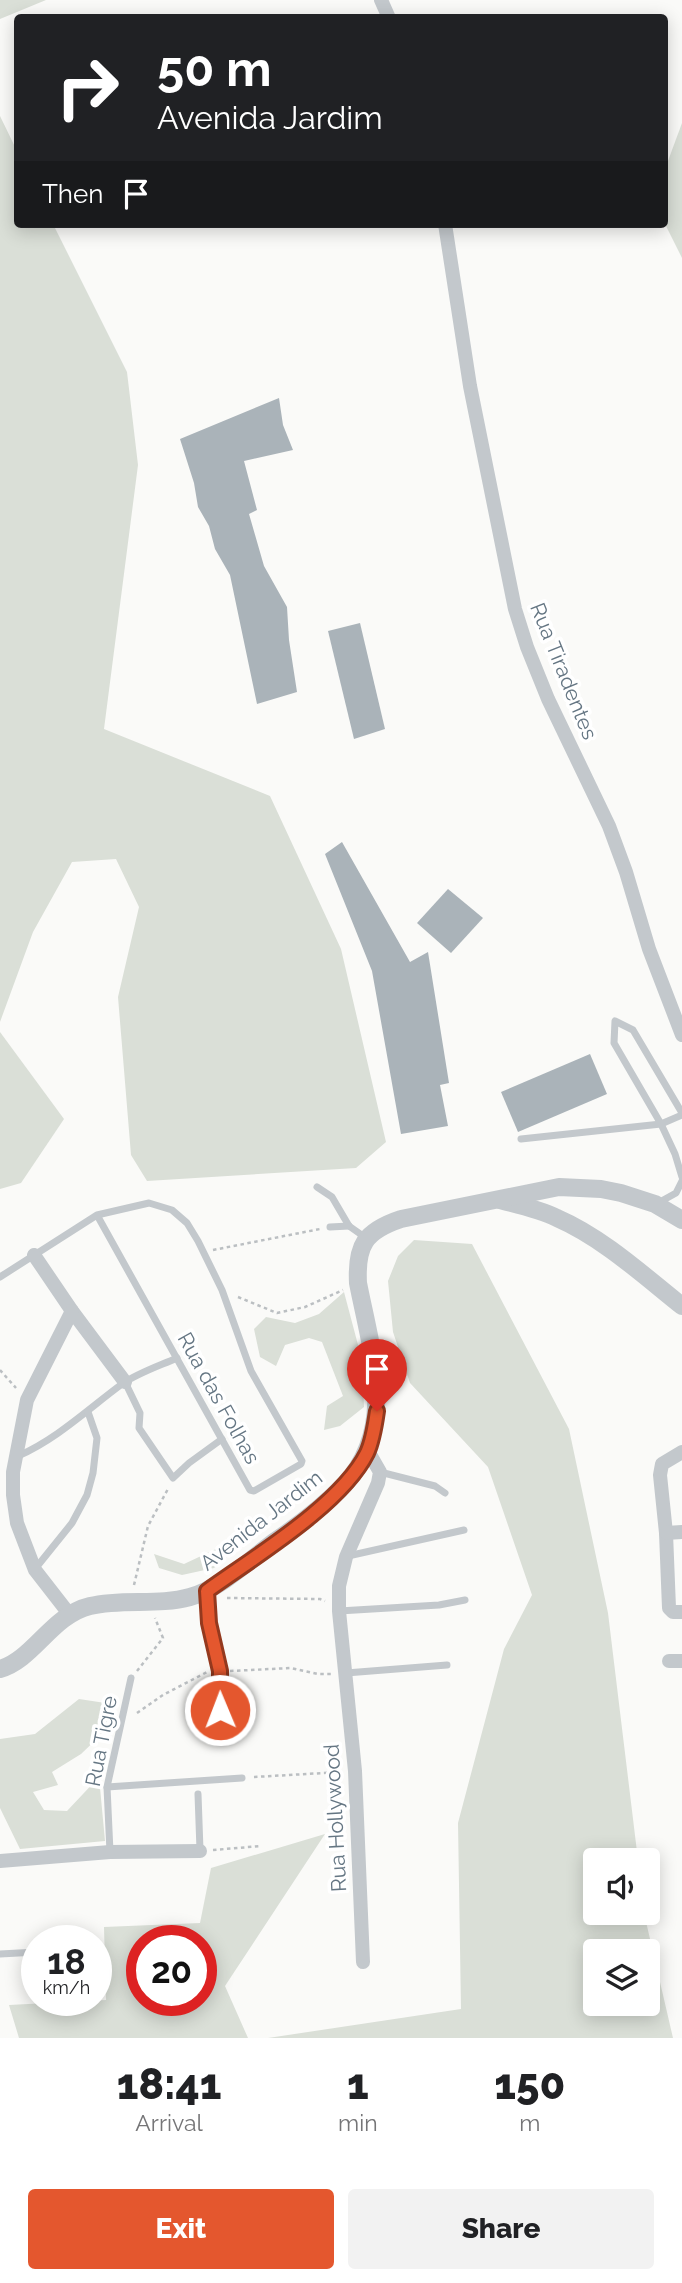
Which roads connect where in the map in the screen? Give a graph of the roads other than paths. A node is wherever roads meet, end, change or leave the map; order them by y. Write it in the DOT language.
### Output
graph roads {
  1 [pos="446,228"];
  2 [pos="682,1035"];
  3 [pos="682,1114"];
  4 [pos="661,1124"];
  5 [pos="521,1139"];
  6 [pos="682,1179"];
  7 [pos="317,1187"];
  8 [pos="496,1199"];
  9 [pos="655,1204"];
  10 [pos="97,1215"];
  11 [pos="682,1220"];
  12 [pos="349,1226"];
  13 [pos="330,1227"];
  14 [pos="366,1239"];
  15 [pos="34,1255"];
  16 [pos="0,1277"];
  17 [pos="682,1306"];
  18 [pos="72,1311"];
  19 [pos="177,1358"];
  20 [pos="125,1382"];
  21 [pos="88,1412"];
  22 [pos="222,1439"];
  23 [pos="368,1451"];
  24 [pos="682,1452"];
  25 [pos="15,1458"];
  26 [pos="380,1472"];
  27 [pos="445,1493"];
  28 [pos="464,1530"];
  29 [pos="682,1532"];
  30 [pos="666,1533"];
  31 [pos="346,1557"];
  32 [pos="35,1570"];
  33 [pos="207,1591"];
  34 [pos="465,1600"];
  35 [pos="338,1611"];
  36 [pos="682,1612"];
  37 [pos="70,1615"];
  38 [pos="447,1665"];
  39 [pos="0,1669"];
  40 [pos="345,1673"];
  41 [pos="131,1678"];
  42 [pos="221,1730"];
  43 [pos="242,1778"];
  44 [pos="107,1787"];
  45 [pos="198,1794"];
  46 [pos="200,1851"];
  47 [pos="110,1852"];
  48 [pos="0,1861"];
  49 [pos="21,1953"];
  50 [pos="0,1954"];
  51 [pos="362,1962"];
  1 -- 2 [label="street, Rua Tiradentes"];
  3 -- 4 [label="lane"];
  3 -- 4 [label="lane"];
  4 -- 5 [label="lane"];
  4 -- 6 [label="lane"];
  6 -- 9 [label="lane"];
  7 -- 12 [label="lane"];
  8 -- 9 [label="street"];
  8 -- 14 [label="street"];
  8 -- 17 [label="street"];
  9 -- 11 [label="street"];
  10 -- 15 [label="lane"];
  10 -- 19 [label="lane, Rua das Folhas"];
  10 -- 22 [label="lane, Rua das Folhas"];
  12 -- 13 [label="lane"];
  12 -- 14 [label="lane"];
  14 -- 23 [label="street, Avenida Jardim"];
  15 -- 16 [label="lane"];
  15 -- 18 [label="street"];
  18 -- 20 [label="street"];
  18 -- 25 [label="street"];
  19 -- 20 [label="lane"];
  19 -- 22 [label="lane, Rua das Folhas"];
  20 -- 21 [label="lane"];
  20 -- 22 [label="lane"];
  21 -- 25 [label="lane"];
  21 -- 32 [label="lane"];
  23 -- 26 [label="street"];
  23 -- 33 [label="street, Avenida Jardim"];
  24 -- 30 [label="street"];
  25 -- 32 [label="street"];
  26 -- 27 [label="lane"];
  26 -- 31 [label="street, Rua Hollywood"];
  28 -- 31 [label="lane"];
  29 -- 30 [label="street"];
  30 -- 36 [label="street"];
  31 -- 35 [label="street, Rua Hollywood"];
  32 -- 37 [label="street"];
  33 -- 37 [label="street, Avenida Jardim"];
  33 -- 42 [label="lane"];
  34 -- 35 [label="lane"];
  35 -- 40 [label="street, Rua Hollywood"];
  37 -- 39 [label="street, Avenida Jardim"];
  38 -- 40 [label="lane"];
  40 -- 51 [label="street, Rua Hollywood"];
  41 -- 44 [label="lane, Rua Tigre"];
  43 -- 44 [label="lane"];
  44 -- 47 [label="lane, Rua Tigre"];
  45 -- 46 [label="lane"];
  46 -- 47 [label="street"];
  47 -- 48 [label="street"];
  49 -- 50 [label="lane"];
}
